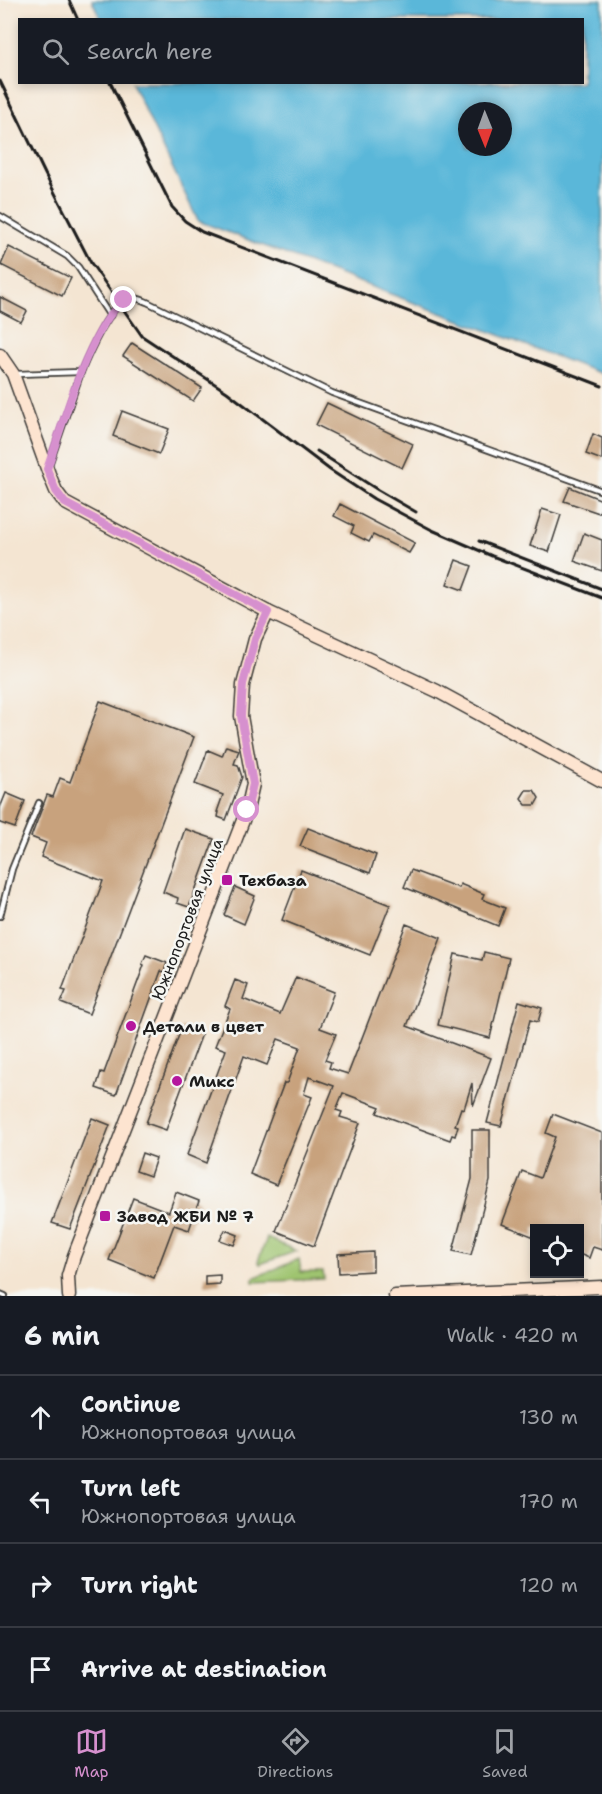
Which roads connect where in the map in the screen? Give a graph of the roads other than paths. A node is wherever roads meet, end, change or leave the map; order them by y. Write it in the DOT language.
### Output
graph roads {
  1 [pos="0,216"];
  2 [pos="110,316"];
  3 [pos="0,356"];
  4 [pos="81,372"];
  5 [pos="13,374"];
  6 [pos="47,469"];
  7 [pos="602,491"];
  8 [pos="268,612"];
  9 [pos="602,781"];
  10 [pos="39,803"];
  11 [pos="0,916"];
  12 [pos="602,1287"];
  13 [pos="527,1293"];
  14 [pos="0,1294"];
  15 [pos="471,1294"];
  16 [pos="435,1295"];
  17 [pos="5,1296"];
  18 [pos="69,1296"];
  19 [pos="395,1296"];
  1 -- 2 [label="lane"];
  2 -- 4 [label="lane"];
  2 -- 7 [label="lane"];
  3 -- 5 [label="street"];
  4 -- 5 [label="lane"];
  4 -- 6 [label="lane"];
  5 -- 6 [label="street"];
  6 -- 8 [label="street"];
  8 -- 9 [label="street"];
  8 -- 18 [label="street, Южнопортовая улица"];
  10 -- 11 [label="lane"];
  12 -- 13 [label="street"];
  13 -- 15 [label="street"];
  14 -- 17 [label="lane"];
  15 -- 16 [label="street"];
  16 -- 19 [label="street"];
}
